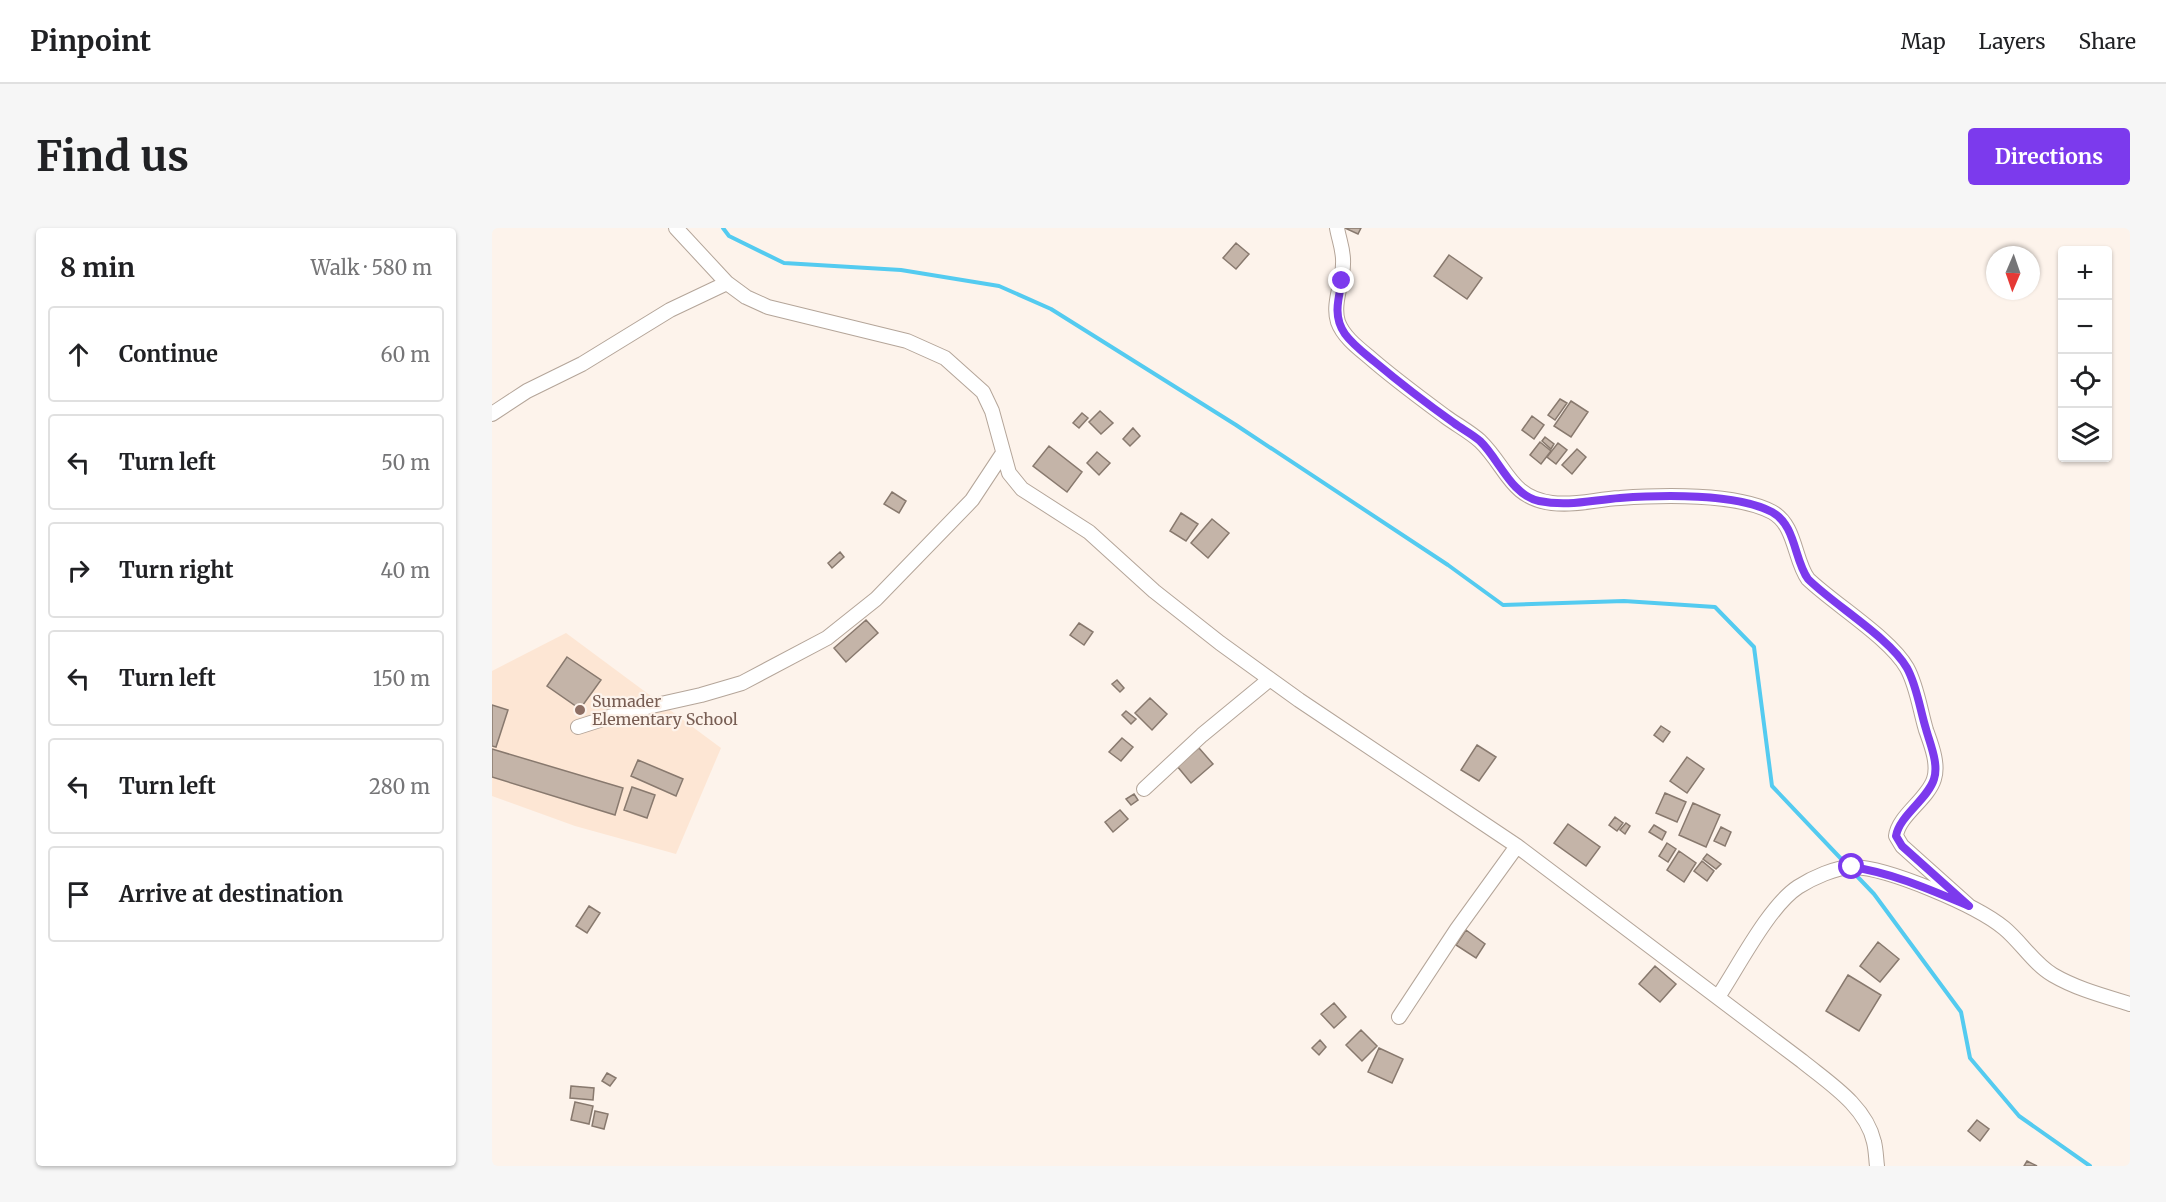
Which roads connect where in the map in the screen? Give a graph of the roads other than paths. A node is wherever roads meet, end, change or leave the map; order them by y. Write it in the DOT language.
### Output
graph roads {
  1 [pos="676,228"];
  2 [pos="1337,228"];
  3 [pos="727,283"];
  4 [pos="492,414"];
  5 [pos="1003,453"];
  6 [pos="1270,679"];
  7 [pos="578,727"];
  8 [pos="1144,789"];
  9 [pos="1517,846"];
  10 [pos="1969,906"];
  11 [pos="1718,997"];
  12 [pos="2130,1004"];
  13 [pos="1400,1017"];
  14 [pos="1877,1166"];
  1 -- 3 [label="street"];
  2 -- 10 [label="street"];
  3 -- 4 [label="street"];
  3 -- 5 [label="street"];
  5 -- 6 [label="street"];
  5 -- 7 [label="street"];
  6 -- 8 [label="street"];
  6 -- 9 [label="street"];
  9 -- 11 [label="street"];
  9 -- 13 [label="street"];
  10 -- 11 [label="street"];
  10 -- 12 [label="street"];
  11 -- 14 [label="street"];
}
